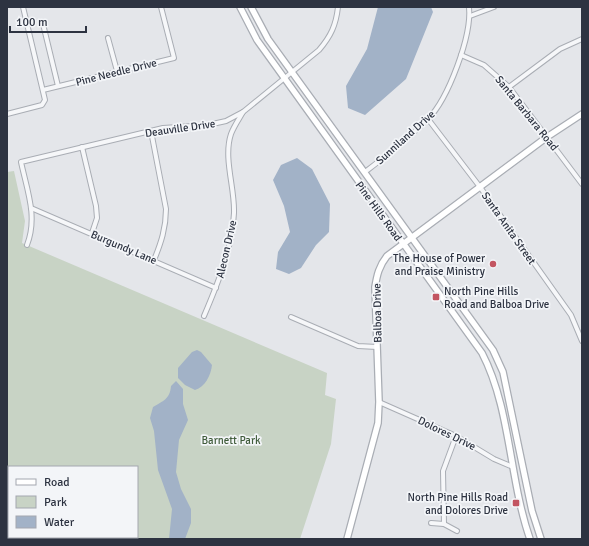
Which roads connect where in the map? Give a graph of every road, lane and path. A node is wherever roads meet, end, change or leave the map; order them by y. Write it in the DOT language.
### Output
graph roads {
  1 [pos="24,7"];
  2 [pos="161,7"];
  3 [pos="240,7"];
  4 [pos="251,7"];
  5 [pos="338,7"];
  6 [pos="469,7"];
  7 [pos="494,7"];
  8 [pos="470,16"];
  9 [pos="43,24"];
  10 [pos="108,38"];
  11 [pos="582,39"];
  12 [pos="461,55"];
  13 [pos="117,72"];
  14 [pos="292,72"];
  15 [pos="284,79"];
  16 [pos="58,86"];
  17 [pos="509,87"];
  18 [pos="43,90"];
  19 [pos="243,112"];
  20 [pos="7,114"];
  21 [pos="582,114"];
  22 [pos="428,120"];
  23 [pos="151,131"];
  24 [pos="547,137"];
  25 [pos="82,147"];
  26 [pos="364,172"];
  27 [pos="582,184"];
  28 [pos="480,187"];
  29 [pos="31,208"];
  30 [pos="92,233"];
  31 [pos="411,238"];
  32 [pos="403,244"];
  33 [pos="27,245"];
  34 [pos="154,260"];
  35 [pos="216,288"];
  36 [pos="204,316"];
  37 [pos="291,317"];
  38 [pos="582,341"];
  39 [pos="377,348"];
  40 [pos="379,402"];
  41 [pos="456,436"];
  42 [pos="513,468"];
  43 [pos="431,523"];
  44 [pos="444,524"];
  45 [pos="457,531"];
  46 [pos="347,539"];
  47 [pos="530,539"];
  48 [pos="541,539"];
  1 -- 18 [label="street"];
  2 -- 13 [label="street, Pine Needle Drive"];
  3 -- 15 [label="main road, Pine Hills Road"];
  4 -- 14 [label="main road, Pine Hills Road"];
  5 -- 14 [label="street, Deauville Drive"];
  6 -- 8 [label="street, Sunniland Drive"];
  7 -- 8 [label="street"];
  8 -- 12 [label="street, Sunniland Drive"];
  9 -- 16 [label="street"];
  10 -- 13 [label="street"];
  11 -- 17 [label="street"];
  12 -- 17 [label="street, Santa Barbara Road"];
  12 -- 22 [label="street, Sunniland Drive"];
  13 -- 16 [label="street, Pine Needle Drive"];
  14 -- 15 [label="street, Deauville Drive"];
  14 -- 26 [label="main road, Pine Hills Road"];
  15 -- 19 [label="street, Deauville Drive"];
  15 -- 32 [label="main road, Pine Hills Road"];
  16 -- 18 [label="street, Pine Needle Drive"];
  17 -- 24 [label="street, Santa Barbara Road"];
  18 -- 20 [label="street"];
  19 -- 23 [label="street, Deauville Drive"];
  19 -- 35 [label="street, Alecon Drive"];
  21 -- 24 [label="main road, Balboa Drive"];
  22 -- 26 [label="street, Sunniland Drive"];
  22 -- 28 [label="street, Santa Anita Street"];
  23 -- 25 [label="street, Deauville Drive"];
  23 -- 34 [label="street"];
  24 -- 27 [label="street, Santa Barbara Road"];
  24 -- 28 [label="main road, Balboa Drive"];
  25 -- 29 [label="street, Deauville Drive"];
  25 -- 30 [label="street"];
  26 -- 31 [label="main road, Pine Hills Road"];
  28 -- 31 [label="main road, Balboa Drive"];
  28 -- 38 [label="street, Santa Anita Street"];
  29 -- 30 [label="street, Burgundy Lane"];
  29 -- 33 [label="street"];
  30 -- 34 [label="street, Burgundy Lane"];
  31 -- 32 [label="main road, Balboa Drive"];
  31 -- 48 [label="main road, Pine Hills Road"];
  32 -- 39 [label="main road, Balboa Drive"];
  32 -- 42 [label="main road, Pine Hills Road"];
  34 -- 35 [label="street, Burgundy Lane"];
  35 -- 36 [label="street, Alecon Drive"];
  37 -- 39 [label="street"];
  39 -- 40 [label="main road, Balboa Drive"];
  40 -- 41 [label="street, Dolores Drive"];
  40 -- 46 [label="main road, Balboa Drive"];
  41 -- 42 [label="street, Dolores Drive"];
  41 -- 44 [label="street"];
  42 -- 47 [label="main road, Pine Hills Road"];
  43 -- 44 [label="street"];
  44 -- 45 [label="street"];
}
